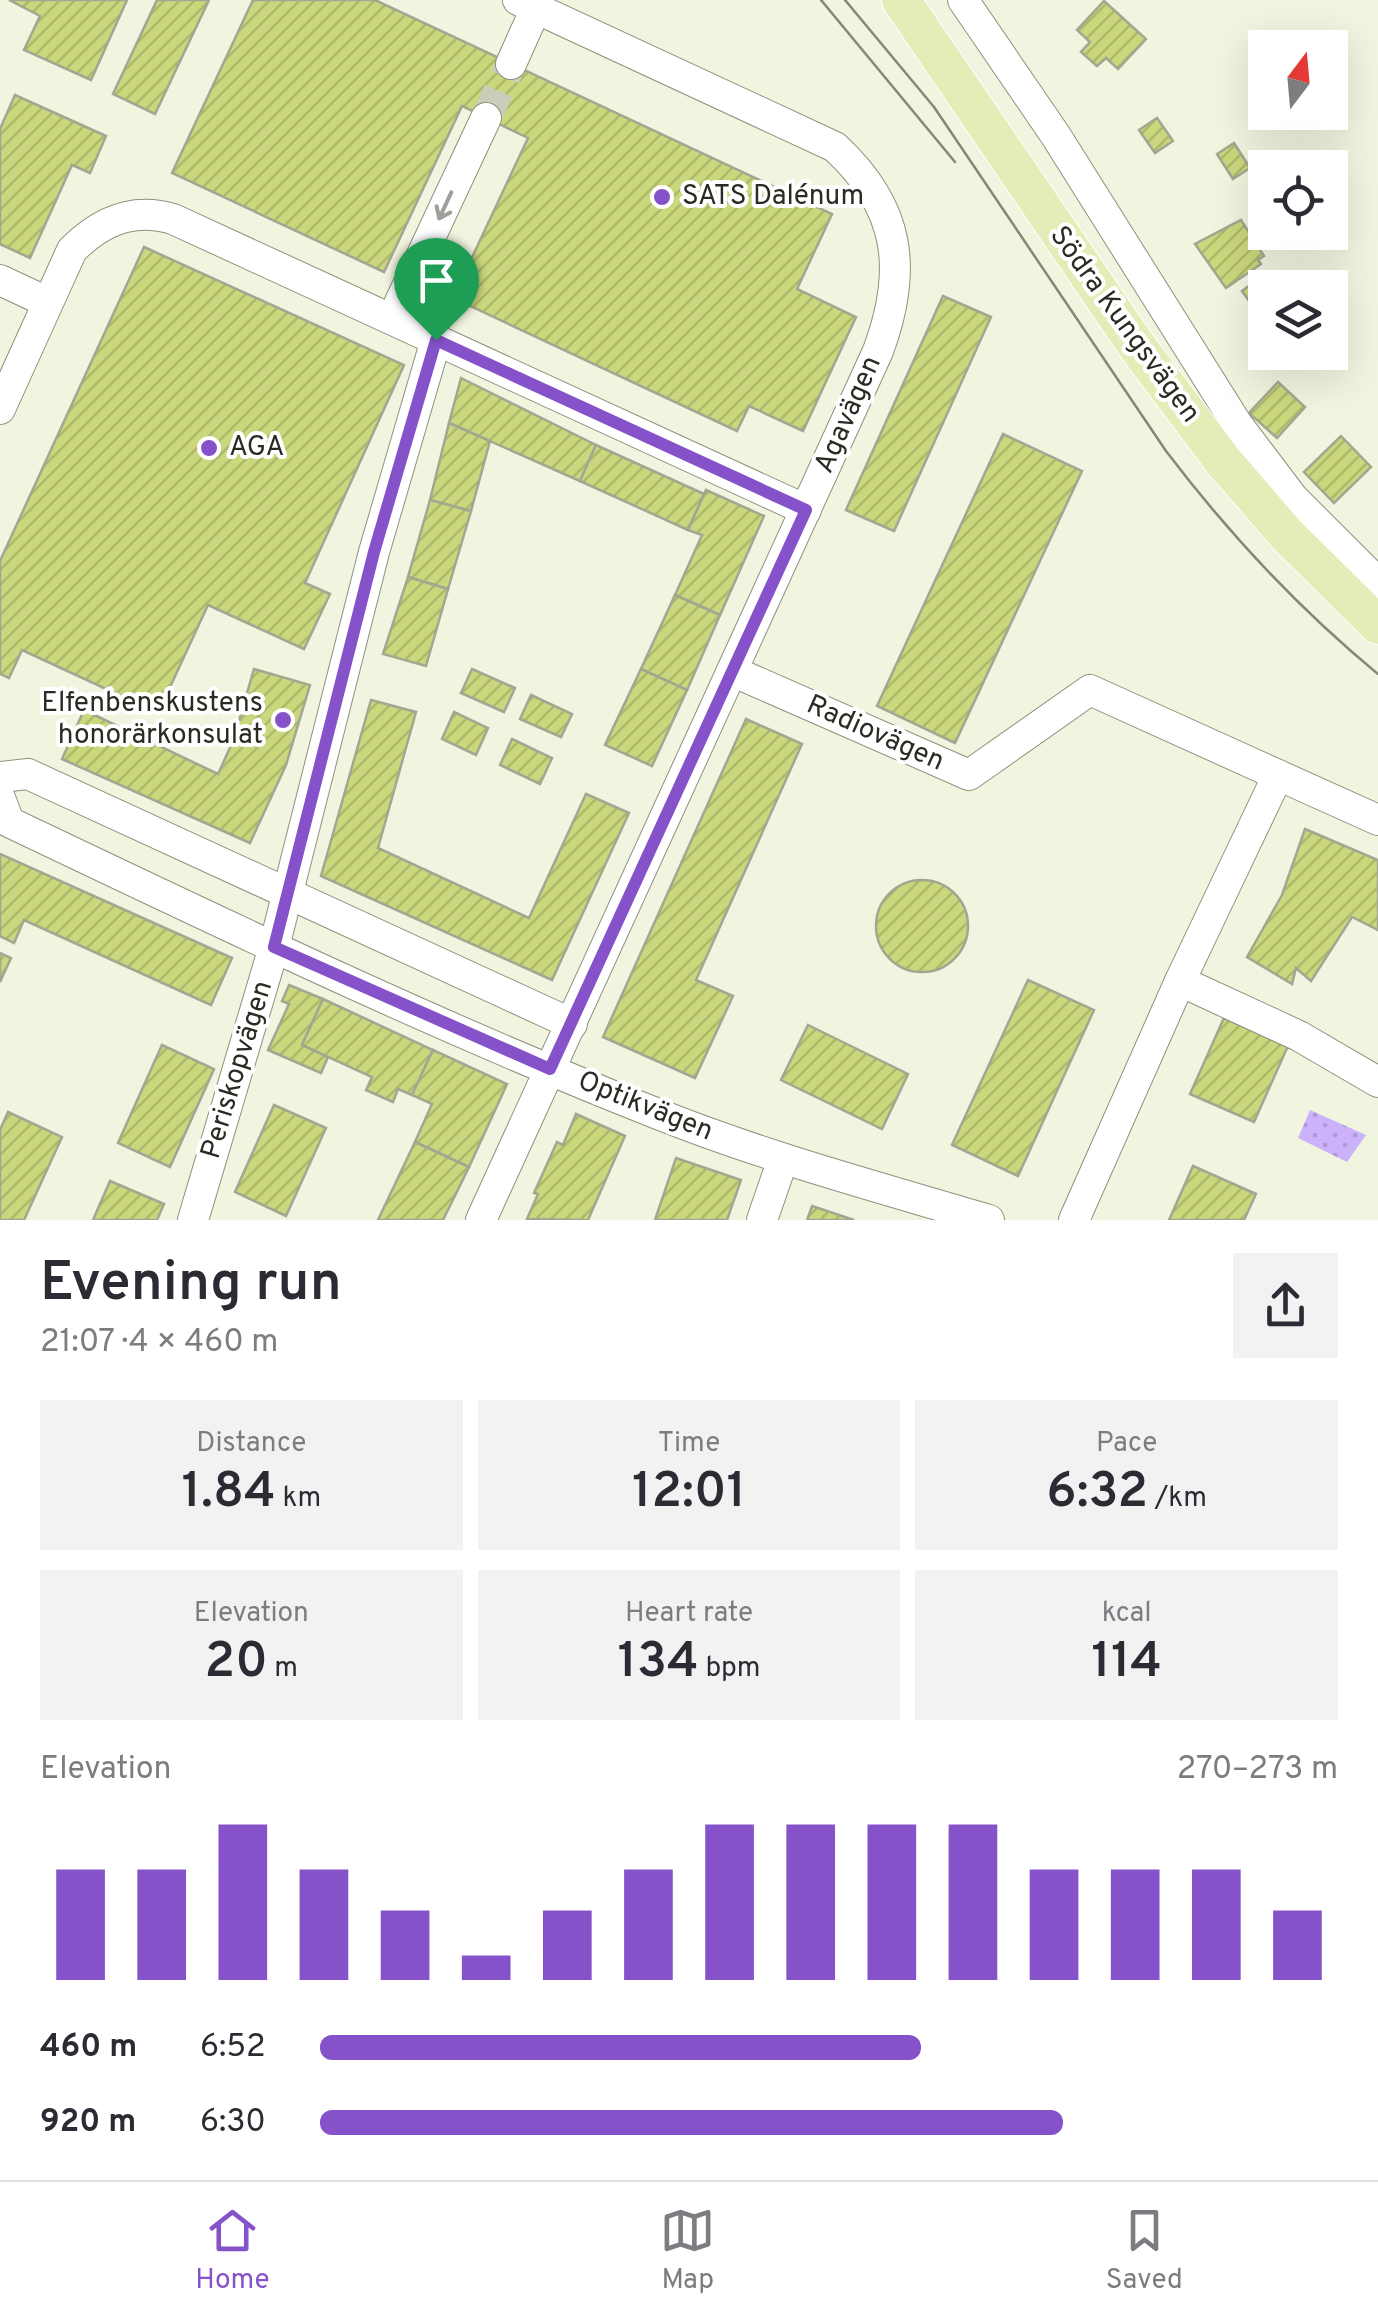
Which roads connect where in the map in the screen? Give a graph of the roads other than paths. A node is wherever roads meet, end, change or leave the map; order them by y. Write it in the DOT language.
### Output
graph roads {
  1 [pos="901,0"];
  2 [pos="963,0"];
  3 [pos="527,4"];
  4 [pos="511,64"];
  5 [pos="486,118"];
  6 [pos="0,280"];
  7 [pos="47,302"];
  8 [pos="392,319"];
  9 [pos="436,340"];
  10 [pos="0,410"];
  11 [pos="806,510"];
  12 [pos="1378,583"];
  13 [pos="1378,625"];
  14 [pos="732,672"];
  15 [pos="1278,775"];
  16 [pos="0,777"];
  17 [pos="0,798"];
  18 [pos="1378,820"];
  19 [pos="287,891"];
  20 [pos="274,947"];
  21 [pos="1180,981"];
  22 [pos="572,1024"];
  23 [pos="550,1069"];
  24 [pos="1378,1082"];
  25 [pos="782,1160"];
  26 [pos="193,1220"];
  27 [pos="481,1220"];
  28 [pos="762,1220"];
  29 [pos="989,1220"];
  30 [pos="1074,1220"];
  1 -- 13 [label="main road, Södra Kungsvägen"];
  2 -- 12 [label="street, Södra Kungsvägen"];
  3 -- 4 [label="street"];
  3 -- 11 [label="street, Agavägen"];
  5 -- 8 [label="street, one-way"];
  6 -- 7 [label="street"];
  7 -- 8 [label="street"];
  7 -- 10 [label="street"];
  8 -- 9 [label="street"];
  9 -- 11 [label="street"];
  9 -- 19 [label="street, Periskopvägen"];
  11 -- 14 [label="street, Agavägen"];
  14 -- 15 [label="street, Radiovägen"];
  14 -- 22 [label="street, Agavägen"];
  15 -- 18 [label="street, Radiovägen"];
  15 -- 21 [label="street"];
  16 -- 19 [label="street"];
  17 -- 20 [label="street, Optikvägen"];
  19 -- 20 [label="street, Periskopvägen"];
  19 -- 22 [label="street"];
  20 -- 23 [label="street, Optikvägen"];
  20 -- 26 [label="street, Periskopvägen"];
  21 -- 24 [label="street"];
  21 -- 30 [label="street"];
  22 -- 23 [label="street, Agavägen"];
  23 -- 25 [label="street, Optikvägen"];
  23 -- 27 [label="street, Agavägen"];
  25 -- 28 [label="street"];
  25 -- 29 [label="street, Optikvägen"];
}
